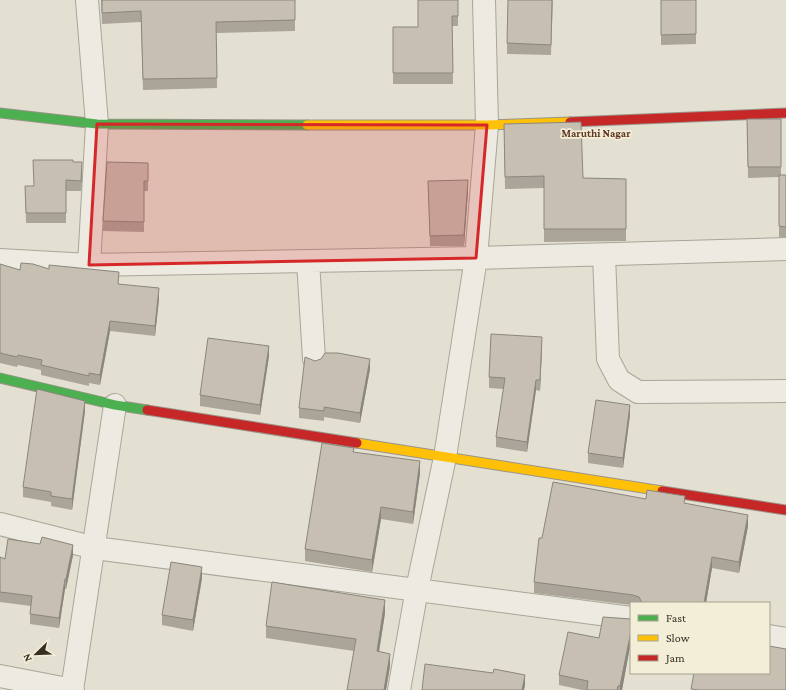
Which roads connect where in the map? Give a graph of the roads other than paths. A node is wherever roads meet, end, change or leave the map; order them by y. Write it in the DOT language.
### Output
graph roads {
  1 [pos="87,0"];
  2 [pos="484,0"];
  3 [pos="786,113"];
  4 [pos="0,114"];
  5 [pos="97,124"];
  6 [pos="487,125"];
  7 [pos="786,249"];
  8 [pos="604,255"];
  9 [pos="476,258"];
  10 [pos="0,260"];
  11 [pos="308,261"];
  12 [pos="89,265"];
  13 [pos="314,359"];
  14 [pos="0,378"];
  15 [pos="786,391"];
  16 [pos="116,405"];
  17 [pos="445,457"];
  18 [pos="786,510"];
  19 [pos="0,524"];
  20 [pos="95,548"];
  21 [pos="417,589"];
  22 [pos="630,618"];
  23 [pos="770,636"];
  24 [pos="786,639"];
  25 [pos="0,676"];
  26 [pos="72,690"];
  27 [pos="399,690"];
  1 -- 5 [label="street"];
  2 -- 6 [label="street"];
  3 -- 6 [label="street"];
  4 -- 5 [label="street"];
  5 -- 6 [label="street"];
  5 -- 12 [label="street"];
  6 -- 9 [label="street"];
  7 -- 8 [label="street"];
  8 -- 9 [label="street"];
  8 -- 15 [label="street"];
  9 -- 11 [label="street"];
  9 -- 17 [label="street"];
  10 -- 12 [label="street"];
  11 -- 12 [label="street"];
  11 -- 13 [label="street"];
  14 -- 16 [label="street"];
  16 -- 17 [label="street"];
  16 -- 20 [label="street"];
  17 -- 18 [label="street"];
  17 -- 21 [label="street"];
  19 -- 20 [label="street"];
  20 -- 21 [label="street"];
  20 -- 26 [label="street"];
  21 -- 22 [label="street"];
  21 -- 27 [label="street"];
  23 -- 24 [label="street"];
  25 -- 26 [label="street"];
}
